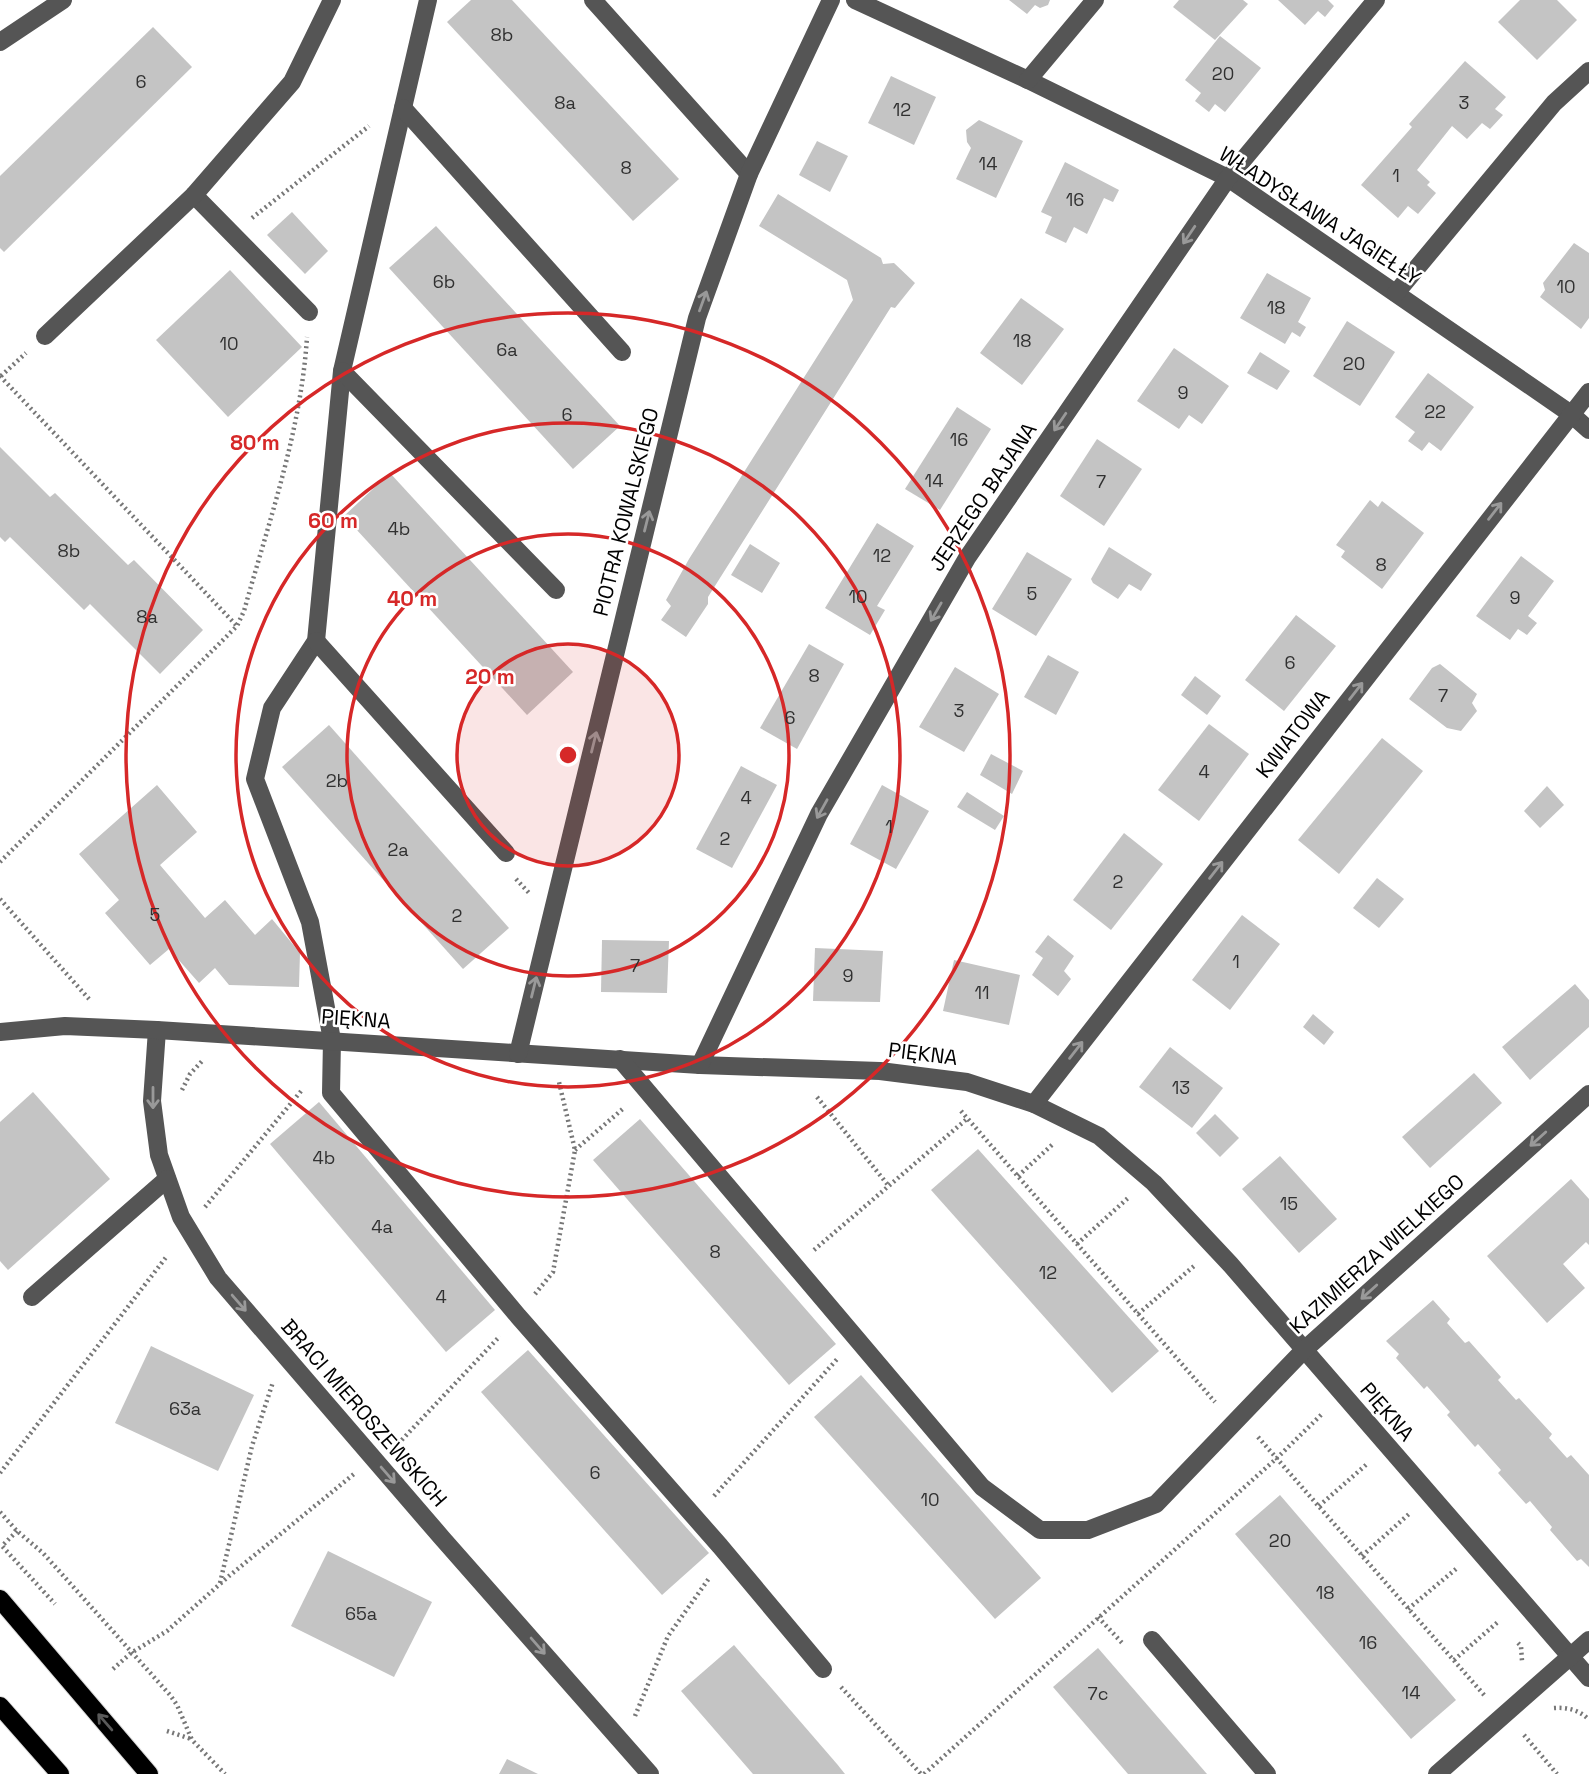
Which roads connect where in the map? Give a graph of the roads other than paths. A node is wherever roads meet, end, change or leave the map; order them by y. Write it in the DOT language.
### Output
graph roads {
  1 [pos="63,0"];
  2 [pos="332,0"];
  3 [pos="428,0"];
  4 [pos="593,0"];
  5 [pos="831,0"];
  6 [pos="855,0"];
  7 [pos="1095,0"];
  8 [pos="1376,0"];
  9 [pos="0,42"];
  10 [pos="1589,71"];
  11 [pos="1028,80"];
  12 [pos="403,108"];
  13 [pos="749,174"];
  14 [pos="1228,178"];
  15 [pos="194,195"];
  16 [pos="1396,293"];
  17 [pos="309,312"];
  18 [pos="45,336"];
  19 [pos="622,352"];
  20 [pos="342,371"];
  21 [pos="1589,392"];
  22 [pos="1571,414"];
  23 [pos="1589,430"];
  24 [pos="556,590"];
  25 [pos="316,641"];
  26 [pos="506,853"];
  27 [pos="157,1030"];
  28 [pos="0,1032"];
  29 [pos="332,1040"];
  30 [pos="518,1054"];
  31 [pos="620,1059"];
  32 [pos="700,1065"];
  33 [pos="1589,1094"];
  34 [pos="1034,1104"];
  35 [pos="167,1179"];
  36 [pos="32,1297"];
  37 [pos="1303,1351"];
  38 [pos="0,1599"];
  39 [pos="1152,1640"];
  40 [pos="1589,1640"];
  41 [pos="1571,1657"];
  42 [pos="823,1669"];
  43 [pos="1589,1678"];
  44 [pos="0,1706"];
  45 [pos="60,1774"];
  46 [pos="149,1774"];
  47 [pos="650,1774"];
  48 [pos="1267,1774"];
  49 [pos="1437,1774"];
  1 -- 9 [label="street"];
  2 -- 15 [label="street"];
  3 -- 12 [label="street"];
  4 -- 13 [label="street"];
  5 -- 13 [label="street, PIOTRA KOWALSKIEGO"];
  6 -- 11 [label="street, WŁADYSŁAWA JAGIEŁŁY"];
  7 -- 11 [label="street"];
  8 -- 14 [label="street, JERZEGO BAJANA"];
  10 -- 16 [label="street"];
  11 -- 14 [label="street, WŁADYSŁAWA JAGIEŁŁY"];
  12 -- 19 [label="street"];
  12 -- 20 [label="street"];
  30 -- 13 [label="street, PIOTRA KOWALSKIEGO, one-way"];
  14 -- 16 [label="street, WŁADYSŁAWA JAGIEŁŁY"];
  14 -- 32 [label="street, JERZEGO BAJANA, one-way"];
  15 -- 17 [label="street"];
  15 -- 18 [label="street"];
  16 -- 22 [label="street, WŁADYSŁAWA JAGIEŁŁY"];
  20 -- 24 [label="street"];
  20 -- 25 [label="street"];
  21 -- 22 [label="street, KWIATOWA"];
  22 -- 23 [label="street, WŁADYSŁAWA JAGIEŁŁY"];
  34 -- 22 [label="street, KWIATOWA, one-way"];
  25 -- 26 [label="street"];
  25 -- 29 [label="street"];
  27 -- 28 [label="street, PIĘKNA"];
  27 -- 29 [label="street, PIĘKNA"];
  27 -- 35 [label="street, BRACI MIEROSZEWSKICH, one-way"];
  29 -- 30 [label="street, PIĘKNA"];
  29 -- 42 [label="street"];
  30 -- 31 [label="street, PIĘKNA"];
  31 -- 32 [label="street, PIĘKNA"];
  31 -- 37 [label="street, KAZIMIERZA WIELKIEGO"];
  32 -- 34 [label="street, PIĘKNA"];
  33 -- 37 [label="street, KAZIMIERZA WIELKIEGO, one-way"];
  34 -- 37 [label="street, PIĘKNA"];
  35 -- 36 [label="street"];
  35 -- 47 [label="street, BRACI MIEROSZEWSKICH, one-way"];
  37 -- 41 [label="street, PIĘKNA"];
  46 -- 38 [label="main road, one-way"];
  39 -- 48 [label="street"];
  40 -- 41 [label="street"];
  41 -- 43 [label="street, PIĘKNA"];
  41 -- 49 [label="street"];
  44 -- 45 [label="main road"];
}
